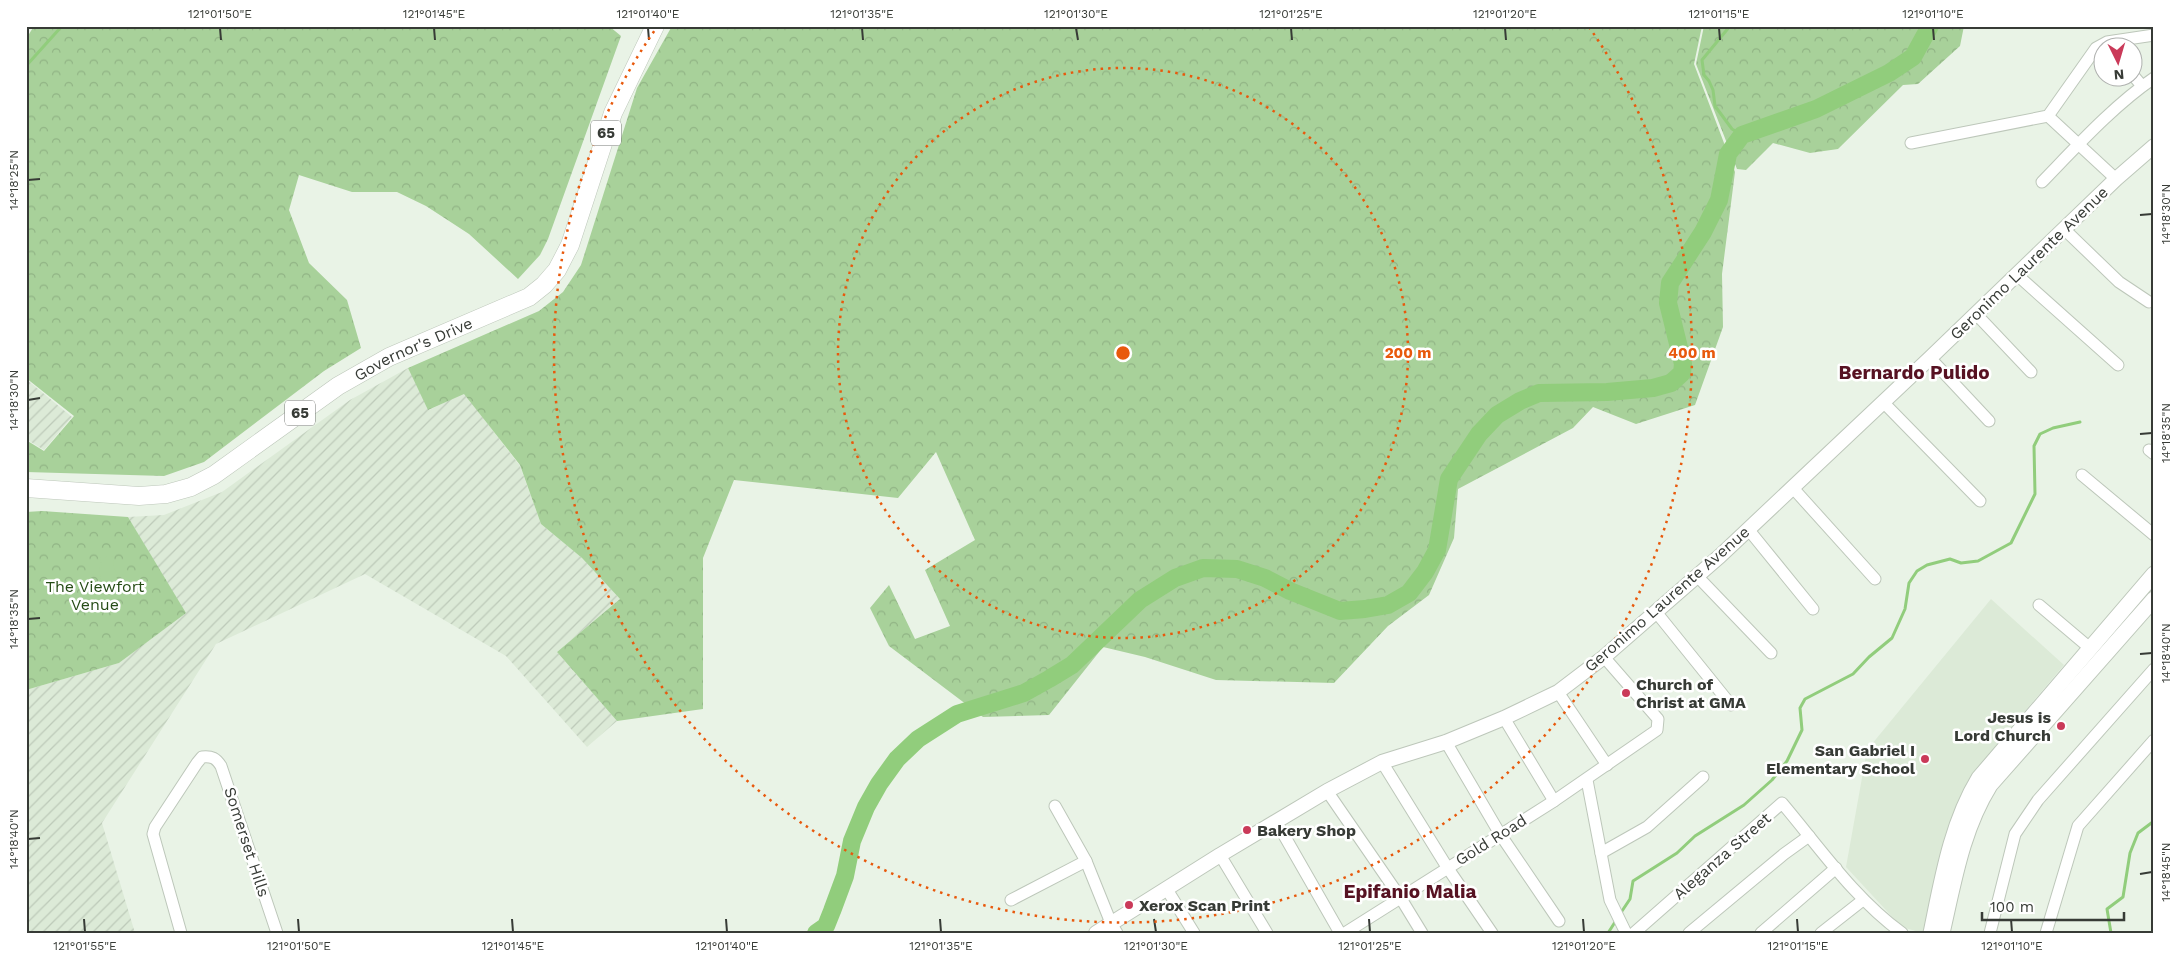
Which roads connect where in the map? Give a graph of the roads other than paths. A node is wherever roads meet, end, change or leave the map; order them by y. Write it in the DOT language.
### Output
graph roads {
  1 [pos="655,26"];
  2 [pos="2154,35"];
  3 [pos="2141,38"];
  4 [pos="2092,51"];
  5 [pos="2154,78"];
  6 [pos="2142,86"];
  7 [pos="2140,88"];
  8 [pos="2048,116"];
  9 [pos="1911,143"];
  10 [pos="2079,144"];
  11 [pos="2154,146"];
  12 [pos="2116,179"];
  13 [pos="2042,182"];
  14 [pos="2064,229"];
  15 [pos="2016,274"];
  16 [pos="2149,302"];
  17 [pos="1976,314"];
  18 [pos="1930,358"];
  19 [pos="2118,365"];
  20 [pos="2030,372"];
  21 [pos="1884,402"];
  22 [pos="1989,421"];
  23 [pos="2082,475"];
  24 [pos="1792,487"];
  25 [pos="26,488"];
  26 [pos="1980,501"];
  27 [pos="1748,529"];
  28 [pos="2154,535"];
  29 [pos="2154,574"];
  30 [pos="1697,576"];
  31 [pos="1875,579"];
  32 [pos="2146,600"];
  33 [pos="2039,605"];
  34 [pos="1813,609"];
  35 [pos="1656,612"];
  36 [pos="2090,649"];
  37 [pos="1771,653"];
  38 [pos="1604,657"];
  39 [pos="2154,669"];
  40 [pos="1558,692"];
  41 [pos="1731,705"];
  42 [pos="1504,718"];
  43 [pos="2154,740"];
  44 [pos="1446,742"];
  45 [pos="1382,762"];
  46 [pos="1607,765"];
  47 [pos="1703,777"];
  48 [pos="1587,780"];
  49 [pos="1327,791"];
  50 [pos="1554,801"];
  51 [pos="1055,806"];
  52 [pos="1277,823"];
  53 [pos="1500,834"];
  54 [pos="1810,836"];
  55 [pos="1601,853"];
  56 [pos="1220,855"];
  57 [pos="1086,861"];
  58 [pos="1447,867"];
  59 [pos="1836,868"];
  60 [pos="1166,888"];
  61 [pos="1400,897"];
  62 [pos="1011,900"];
  63 [pos="1863,900"];
  64 [pos="1559,920"];
  65 [pos="1114,928"];
  66 [pos="181,933"];
  67 [pos="277,933"];
  68 [pos="1096,933"];
  69 [pos="1194,933"];
  70 [pos="1267,933"];
  71 [pos="1340,933"];
  72 [pos="1345,933"];
  73 [pos="1422,933"];
  74 [pos="1492,933"];
  75 [pos="1626,933"];
  76 [pos="1634,933"];
  77 [pos="1689,933"];
  78 [pos="1761,933"];
  79 [pos="1821,933"];
  80 [pos="1902,933"];
  81 [pos="1931,933"];
  82 [pos="1942,933"];
  83 [pos="1990,933"];
  84 [pos="2046,933"];
  1 -- 25 [label="highway, Governor's Drive / 65"];
  2 -- 3 [label="street"];
  4 -- 8 [label="street"];
  5 -- 6 [label="street"];
  7 -- 10 [label="street"];
  8 -- 9 [label="street"];
  8 -- 10 [label="street"];
  10 -- 12 [label="street"];
  10 -- 13 [label="street"];
  11 -- 12 [label="street, Geronimo Laurente Avenue"];
  12 -- 14 [label="street, Geronimo Laurente Avenue"];
  14 -- 15 [label="street, Geronimo Laurente Avenue"];
  14 -- 16 [label="street"];
  15 -- 17 [label="street, Geronimo Laurente Avenue"];
  15 -- 19 [label="street"];
  17 -- 18 [label="street, Geronimo Laurente Avenue"];
  17 -- 20 [label="street"];
  18 -- 21 [label="street, Geronimo Laurente Avenue"];
  18 -- 22 [label="street"];
  21 -- 24 [label="street, Geronimo Laurente Avenue"];
  21 -- 26 [label="street"];
  23 -- 28 [label="street"];
  24 -- 27 [label="street, Geronimo Laurente Avenue"];
  24 -- 31 [label="street"];
  27 -- 30 [label="street, Geronimo Laurente Avenue"];
  27 -- 34 [label="street"];
  29 -- 32 [label="main road"];
  30 -- 35 [label="street, Geronimo Laurente Avenue"];
  30 -- 37 [label="street"];
  32 -- 36 [label="main road"];
  32 -- 82 [label="main road"];
  33 -- 36 [label="street"];
  35 -- 38 [label="street, Geronimo Laurente Avenue"];
  35 -- 41 [label="street"];
  36 -- 81 [label="main road"];
  38 -- 40 [label="street, Geronimo Laurente Avenue"];
  38 -- 46 [label="street"];
  39 -- 83 [label="street"];
  40 -- 42 [label="street, Geronimo Laurente Avenue"];
  40 -- 46 [label="street"];
  42 -- 44 [label="street, Geronimo Laurente Avenue"];
  42 -- 50 [label="street"];
  43 -- 84 [label="street"];
  44 -- 45 [label="street, Geronimo Laurente Avenue"];
  44 -- 53 [label="street"];
  45 -- 49 [label="street, Geronimo Laurente Avenue"];
  45 -- 58 [label="street"];
  46 -- 48 [label="street, Gold Road"];
  47 -- 55 [label="street"];
  48 -- 50 [label="street, Gold Road"];
  48 -- 55 [label="street"];
  49 -- 52 [label="street, Geronimo Laurente Avenue"];
  49 -- 61 [label="street"];
  50 -- 53 [label="street, Gold Road"];
  51 -- 57 [label="street"];
  52 -- 56 [label="street, Geronimo Laurente Avenue"];
  52 -- 71 [label="street"];
  53 -- 58 [label="street, Gold Road"];
  53 -- 64 [label="street"];
  54 -- 59 [label="street, Aleganza Street"];
  54 -- 76 [label="street, Aleganza Street"];
  54 -- 77 [label="street"];
  55 -- 75 [label="street"];
  56 -- 60 [label="street, Geronimo Laurente Avenue"];
  56 -- 70 [label="street"];
  57 -- 62 [label="street"];
  57 -- 65 [label="street"];
  58 -- 61 [label="street, Gold Road"];
  58 -- 74 [label="street"];
  59 -- 63 [label="street, Aleganza Street"];
  59 -- 78 [label="street"];
  60 -- 65 [label="street, Geronimo Laurente Avenue"];
  60 -- 69 [label="street"];
  61 -- 72 [label="street, Gold Road"];
  61 -- 73 [label="street"];
  63 -- 79 [label="street"];
  63 -- 80 [label="street, Aleganza Street"];
  65 -- 68 [label="street, Geronimo Laurente Avenue"];
  66 -- 67 [label="street, Somerset Hills"];
}
